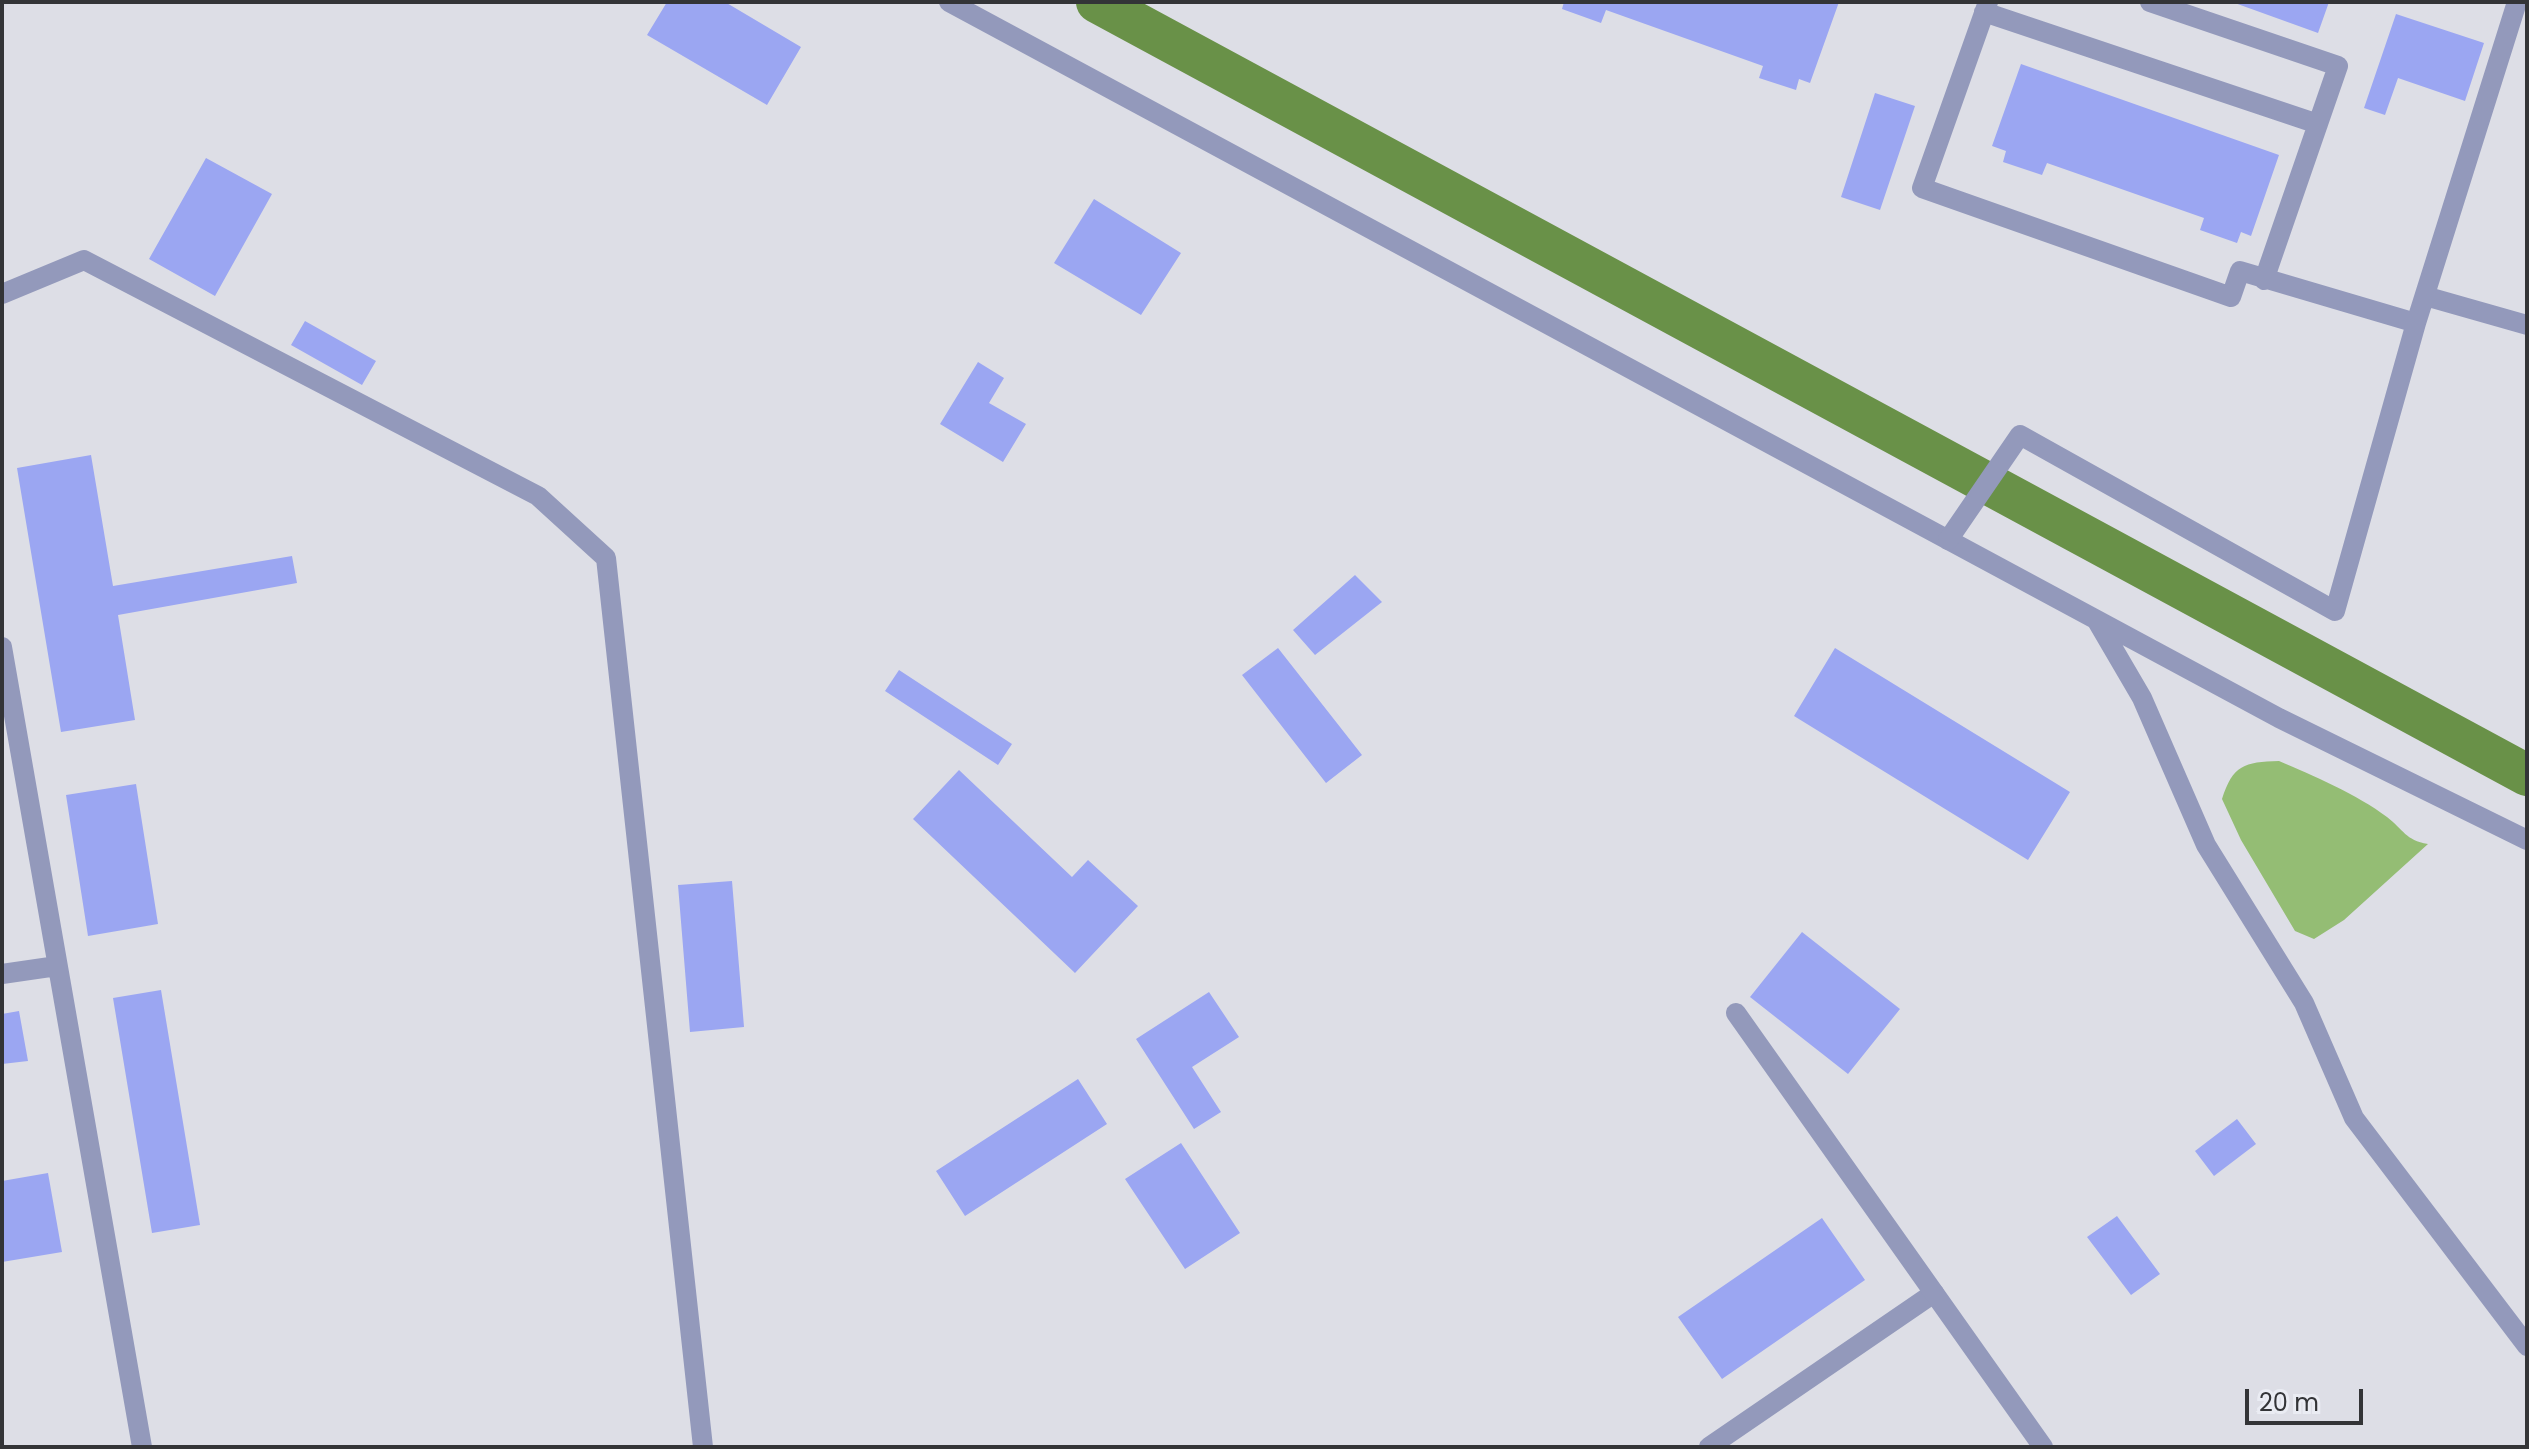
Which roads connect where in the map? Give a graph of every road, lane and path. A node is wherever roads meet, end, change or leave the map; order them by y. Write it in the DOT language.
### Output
graph roads {
  1 [pos="949,2"];
  2 [pos="2150,2"];
  3 [pos="2517,2"];
  4 [pos="1986,7"];
  5 [pos="2318,124"];
  6 [pos="2264,280"];
  7 [pos="2,294"];
  8 [pos="2425,296"];
  9 [pos="2416,323"];
  10 [pos="2527,325"];
  11 [pos="1948,540"];
  12 [pos="2097,621"];
  13 [pos="2,647"];
  14 [pos="2527,840"];
  15 [pos="57,966"];
  16 [pos="2,974"];
  17 [pos="1736,1013"];
  18 [pos="1934,1293"];
  19 [pos="2527,1346"];
  20 [pos="142,1447"];
  21 [pos="703,1447"];
  22 [pos="1709,1447"];
  23 [pos="2043,1447"];
  1 -- 11 [label="street"];
  2 -- 5 [label="street"];
  3 -- 8 [label="street"];
  4 -- 5 [label="street"];
  4 -- 6 [label="street"];
  5 -- 6 [label="street"];
  6 -- 9 [label="street"];
  7 -- 21 [label="street"];
  8 -- 9 [label="street"];
  8 -- 10 [label="street"];
  9 -- 11 [label="street"];
  11 -- 12 [label="street"];
  12 -- 14 [label="street"];
  12 -- 19 [label="street"];
  13 -- 15 [label="street"];
  15 -- 16 [label="street"];
  15 -- 20 [label="street"];
  17 -- 18 [label="street"];
  18 -- 22 [label="street"];
  18 -- 23 [label="street"];
}
